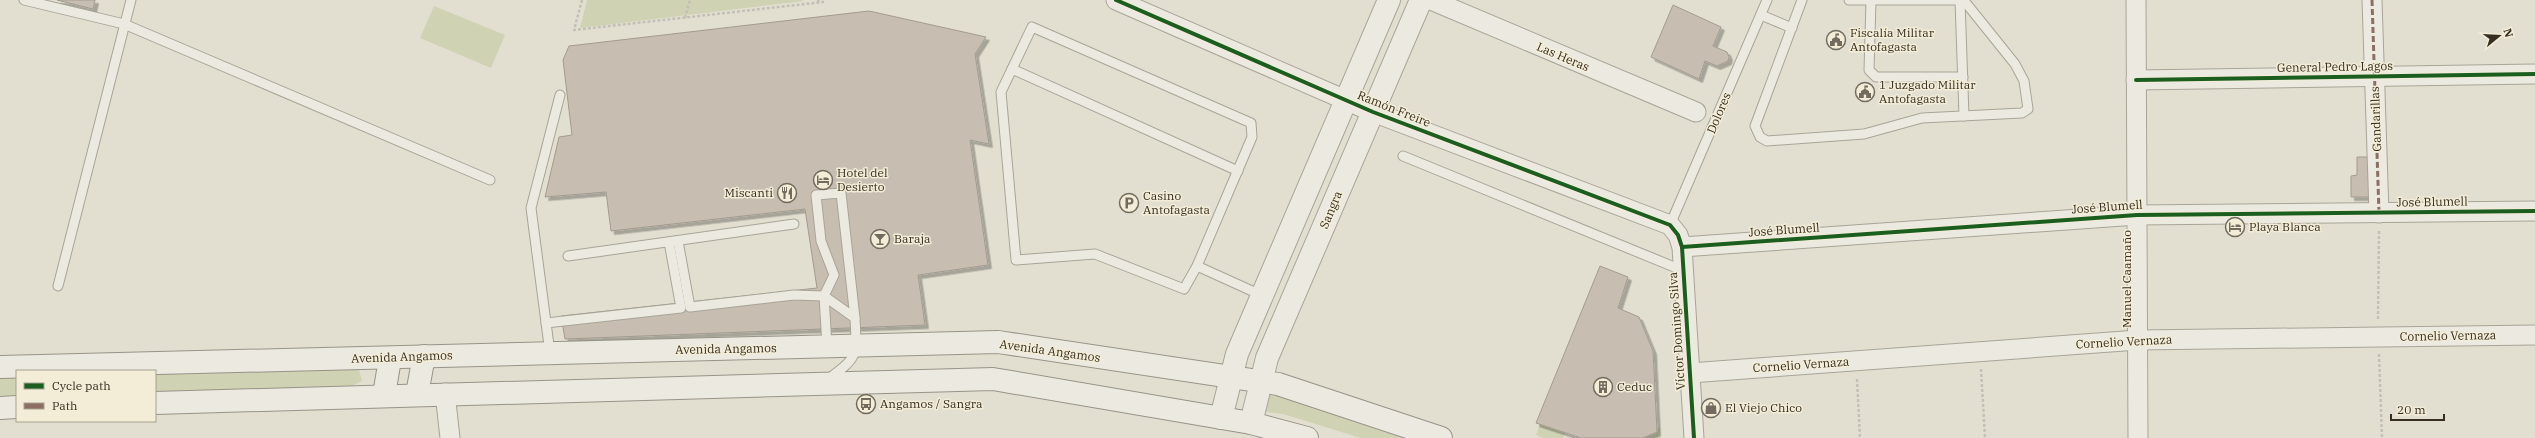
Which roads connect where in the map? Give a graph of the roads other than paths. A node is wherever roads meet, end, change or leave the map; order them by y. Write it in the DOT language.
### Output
graph roads {
  1 [pos="24,0"];
  2 [pos="131,0"];
  3 [pos="1116,0"];
  4 [pos="1389,0"];
  5 [pos="1421,0"];
  6 [pos="1431,0"];
  7 [pos="1767,0"];
  8 [pos="1802,0"];
  9 [pos="1849,0"];
  10 [pos="1960,0"];
  11 [pos="2136,0"];
  12 [pos="2372,0"];
  13 [pos="1871,1"];
  14 [pos="1951,1"];
  15 [pos="1761,15"];
  16 [pos="124,24"];
  17 [pos="1792,28"];
  18 [pos="1012,69"];
  19 [pos="2535,74"];
  20 [pos="1963,77"];
  21 [pos="2374,77"];
  22 [pos="2136,80"];
  23 [pos="560,95"];
  24 [pos="1345,100"];
  25 [pos="1373,112"];
  26 [pos="1696,112"];
  27 [pos="1964,116"];
  28 [pos="1403,156"];
  29 [pos="1238,171"];
  30 [pos="490,180"];
  31 [pos="2535,211"];
  32 [pos="2379,213"];
  33 [pos="2137,214"];
  34 [pos="794,224"];
  35 [pos="1670,225"];
  36 [pos="678,241"];
  37 [pos="669,242"];
  38 [pos="1682,247"];
  39 [pos="568,256"];
  40 [pos="1197,266"];
  41 [pos="1684,271"];
  42 [pos="58,286"];
  43 [pos="1261,295"];
  44 [pos="824,296"];
  45 [pos="855,318"];
  46 [pos="546,323"];
  47 [pos="2535,335"];
  48 [pos="2138,340"];
  49 [pos="827,346"];
  50 [pos="857,346"];
  51 [pos="550,353"];
  52 [pos="424,356"];
  53 [pos="390,358"];
  54 [pos="0,367"];
  55 [pos="1690,374"];
  56 [pos="1231,378"];
  57 [pos="1260,381"];
  58 [pos="822,383"];
  59 [pos="445,393"];
  60 [pos="417,394"];
  61 [pos="384,395"];
  62 [pos="156,403"];
  63 [pos="16,407"];
  64 [pos="0,408"];
  65 [pos="1221,418"];
  66 [pos="1251,423"];
  67 [pos="450,438"];
  68 [pos="1308,438"];
  69 [pos="1441,438"];
  70 [pos="1694,438"];
  71 [pos="2138,438"];
  1 -- 16 [label="lane"];
  2 -- 16 [label="lane"];
  3 -- 24 [label="street, Ramón Freire"];
  4 -- 24 [label="main road"];
  5 -- 25 [label="main road, Sangra"];
  6 -- 26 [label="street, Las Heras"];
  7 -- 15 [label="lane, Dolores"];
  8 -- 17 [label="lane"];
  9 -- 13 [label="lane"];
  10 -- 14 [label="lane"];
  10 -- 20 [label="lane"];
  10 -- 27 [label="lane"];
  11 -- 22 [label="street, Manuel Caamaño"];
  12 -- 21 [label="street, Gandarillas"];
  13 -- 14 [label="lane"];
  13 -- 20 [label="lane"];
  15 -- 17 [label="lane"];
  15 -- 35 [label="lane, Dolores"];
  16 -- 30 [label="lane"];
  16 -- 42 [label="lane"];
  17 -- 27 [label="lane"];
  18 -- 29 [label="lane"];
  18 -- 29 [label="lane"];
  18 -- 40 [label="lane"];
  19 -- 21 [label="street, General Pedro Lagos"];
  20 -- 27 [label="lane"];
  21 -- 22 [label="street, General Pedro Lagos"];
  21 -- 32 [label="street, Gandarillas"];
  22 -- 33 [label="street, Manuel Caamaño"];
  23 -- 46 [label="lane"];
  24 -- 25 [label="street, Ramón Freire"];
  24 -- 43 [label="main road"];
  25 -- 35 [label="street, Ramón Freire"];
  25 -- 57 [label="main road, Sangra"];
  28 -- 41 [label="lane"];
  29 -- 40 [label="lane"];
  31 -- 32 [label="street, José Blumell"];
  32 -- 33 [label="street, José Blumell"];
  33 -- 38 [label="street, José Blumell"];
  33 -- 48 [label="street, Manuel Caamaño"];
  34 -- 36 [label="lane"];
  35 -- 38 [label="street, Víctor Domingo Silva"];
  36 -- 37 [label="lane"];
  36 -- 44 [label="lane"];
  37 -- 39 [label="lane"];
  37 -- 46 [label="lane"];
  38 -- 41 [label="street, Víctor Domingo Silva"];
  40 -- 43 [label="lane"];
  41 -- 55 [label="street, Víctor Domingo Silva"];
  43 -- 56 [label="main road"];
  44 -- 45 [label="lane"];
  44 -- 45 [label="lane"];
  44 -- 49 [label="lane"];
  45 -- 50 [label="lane"];
  46 -- 51 [label="lane"];
  47 -- 48 [label="street, Cornelio Vernaza"];
  48 -- 55 [label="street, Cornelio Vernaza"];
  48 -- 71 [label="street, Manuel Caamaño"];
  49 -- 50 [label="main road, Avenida Angamos"];
  49 -- 51 [label="main road, Avenida Angamos"];
  50 -- 56 [label="main road, Avenida Angamos"];
  50 -- 58 [label="lane"];
  51 -- 52 [label="main road, Avenida Angamos"];
  52 -- 53 [label="main road, Avenida Angamos"];
  52 -- 60 [label="main road"];
  53 -- 54 [label="main road, Avenida Angamos"];
  53 -- 61 [label="main road"];
  55 -- 70 [label="street, Víctor Domingo Silva"];
  56 -- 57 [label="main road, Avenida Angamos"];
  56 -- 65 [label="main road"];
  57 -- 66 [label="main road, Sangra"];
  57 -- 69 [label="main road, Avenida Angamos"];
  58 -- 59 [label="main road"];
  58 -- 65 [label="main road"];
  59 -- 60 [label="main road"];
  59 -- 67 [label="street"];
  60 -- 61 [label="main road"];
  61 -- 62 [label="main road"];
  63 -- 64 [label="main road"];
  65 -- 66 [label="main road"];
  66 -- 68 [label="main road"];
}
